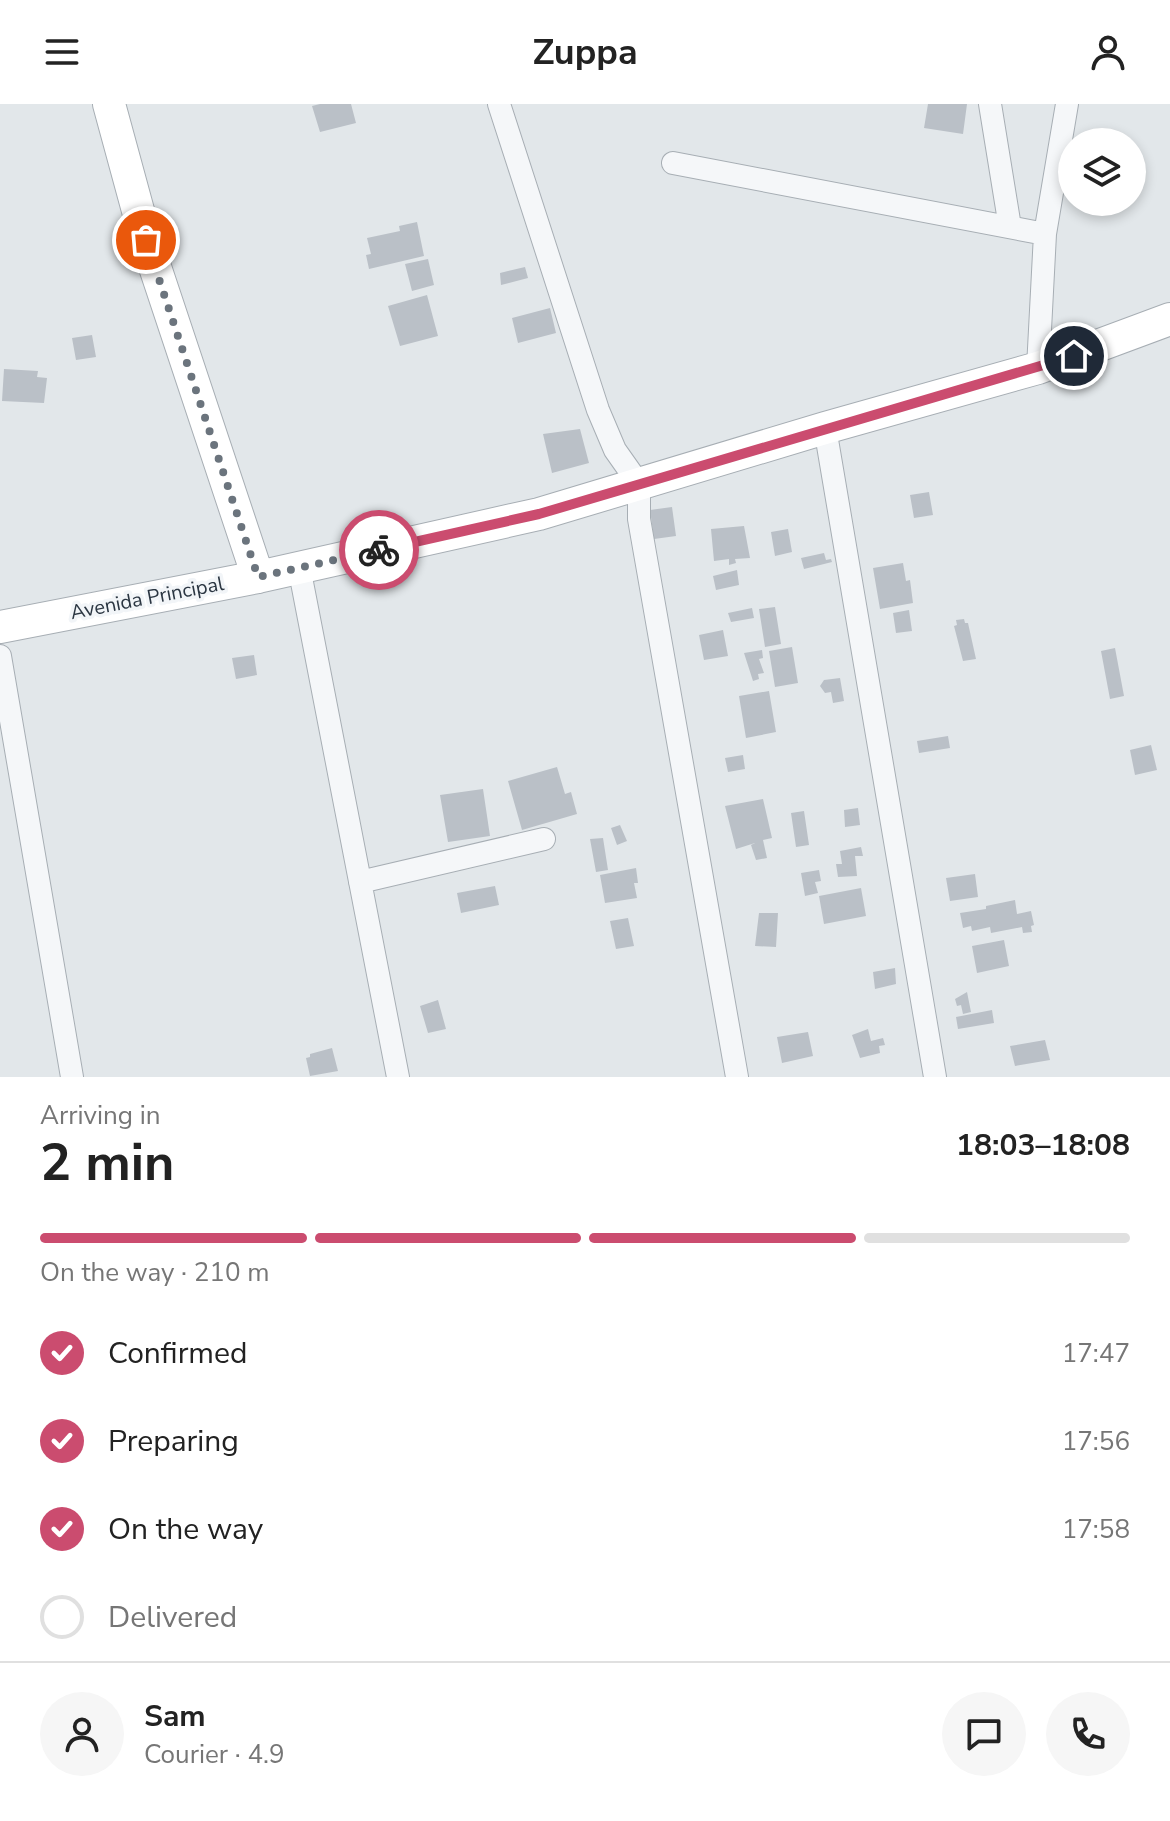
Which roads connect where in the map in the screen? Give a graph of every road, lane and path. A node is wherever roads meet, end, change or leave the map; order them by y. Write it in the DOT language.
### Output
graph roads {
  1 [pos="109,104"];
  2 [pos="499,104"];
  3 [pos="990,104"];
  4 [pos="1067,104"];
  5 [pos="673,163"];
  6 [pos="1010,227"];
  7 [pos="1045,234"];
  8 [pos="1170,319"];
  9 [pos="1038,368"];
  10 [pos="825,428"];
  11 [pos="639,484"];
  12 [pos="299,567"];
  13 [pos="258,577"];
  14 [pos="0,627"];
  15 [pos="0,656"];
  16 [pos="544,839"];
  17 [pos="360,882"];
  18 [pos="72,1077"];
  19 [pos="398,1077"];
  20 [pos="737,1077"];
  21 [pos="935,1077"];
  1 -- 13 [label="street"];
  2 -- 11 [label="street"];
  3 -- 6 [label="street"];
  4 -- 7 [label="street"];
  5 -- 6 [label="street"];
  6 -- 7 [label="street"];
  7 -- 9 [label="street"];
  8 -- 9 [label="street, Avenida Principal"];
  9 -- 10 [label="street, Avenida Principal"];
  10 -- 11 [label="street, Avenida Principal"];
  10 -- 21 [label="street"];
  11 -- 12 [label="street, Avenida Principal"];
  11 -- 20 [label="street"];
  12 -- 13 [label="street, Avenida Principal"];
  12 -- 17 [label="street"];
  13 -- 14 [label="street, Avenida Principal"];
  15 -- 18 [label="street"];
  16 -- 17 [label="street"];
  17 -- 19 [label="street"];
}
